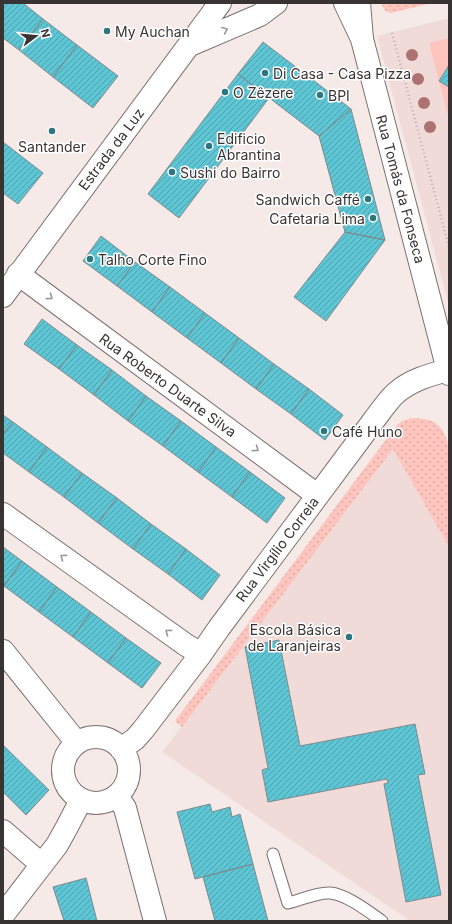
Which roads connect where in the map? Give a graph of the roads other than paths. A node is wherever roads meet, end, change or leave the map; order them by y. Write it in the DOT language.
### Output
graph roads {
  1 [pos="220,3"];
  2 [pos="276,3"];
  3 [pos="345,3"];
  4 [pos="359,3"];
  5 [pos="362,39"];
  6 [pos="189,45"];
  7 [pos="18,274"];
  8 [pos="3,296"];
  9 [pos="448,372"];
  10 [pos="317,495"];
  11 [pos="3,514"];
  12 [pos="3,651"];
  13 [pos="201,654"];
  14 [pos="78,743"];
  15 [pos="121,749"];
  16 [pos="117,796"];
  17 [pos="81,800"];
  18 [pos="3,831"];
  19 [pos="273,854"];
  20 [pos="41,864"];
  21 [pos="6,905"];
  22 [pos="155,921"];
  23 [pos="382,921"];
  1 -- 6 [label="street, Estrada da Luz"];
  6 -- 2 [label="street, one-way"];
  3 -- 5 [label="street"];
  4 -- 5 [label="street, Rua Tomás da Fonseca"];
  5 -- 9 [label="street, Rua Tomás da Fonseca"];
  6 -- 7 [label="street, Estrada da Luz"];
  7 -- 8 [label="street, Estrada da Luz"];
  7 -- 10 [label="street, Rua Roberto Duarte Silva, one-way"];
  9 -- 10 [label="street, Rua Virgílio Correia"];
  10 -- 13 [label="street, Rua Virgílio Correia"];
  13 -- 11 [label="street, one-way"];
  12 -- 14 [label="street"];
  13 -- 15 [label="street, Rua Virgílio Correia"];
  14 -- 15 [label="street"];
  14 -- 17 [label="street"];
  15 -- 16 [label="street"];
  16 -- 17 [label="street"];
  16 -- 22 [label="street"];
  17 -- 20 [label="street"];
  18 -- 20 [label="street"];
  19 -- 23 [label="lane"];
  20 -- 21 [label="street"];
}
